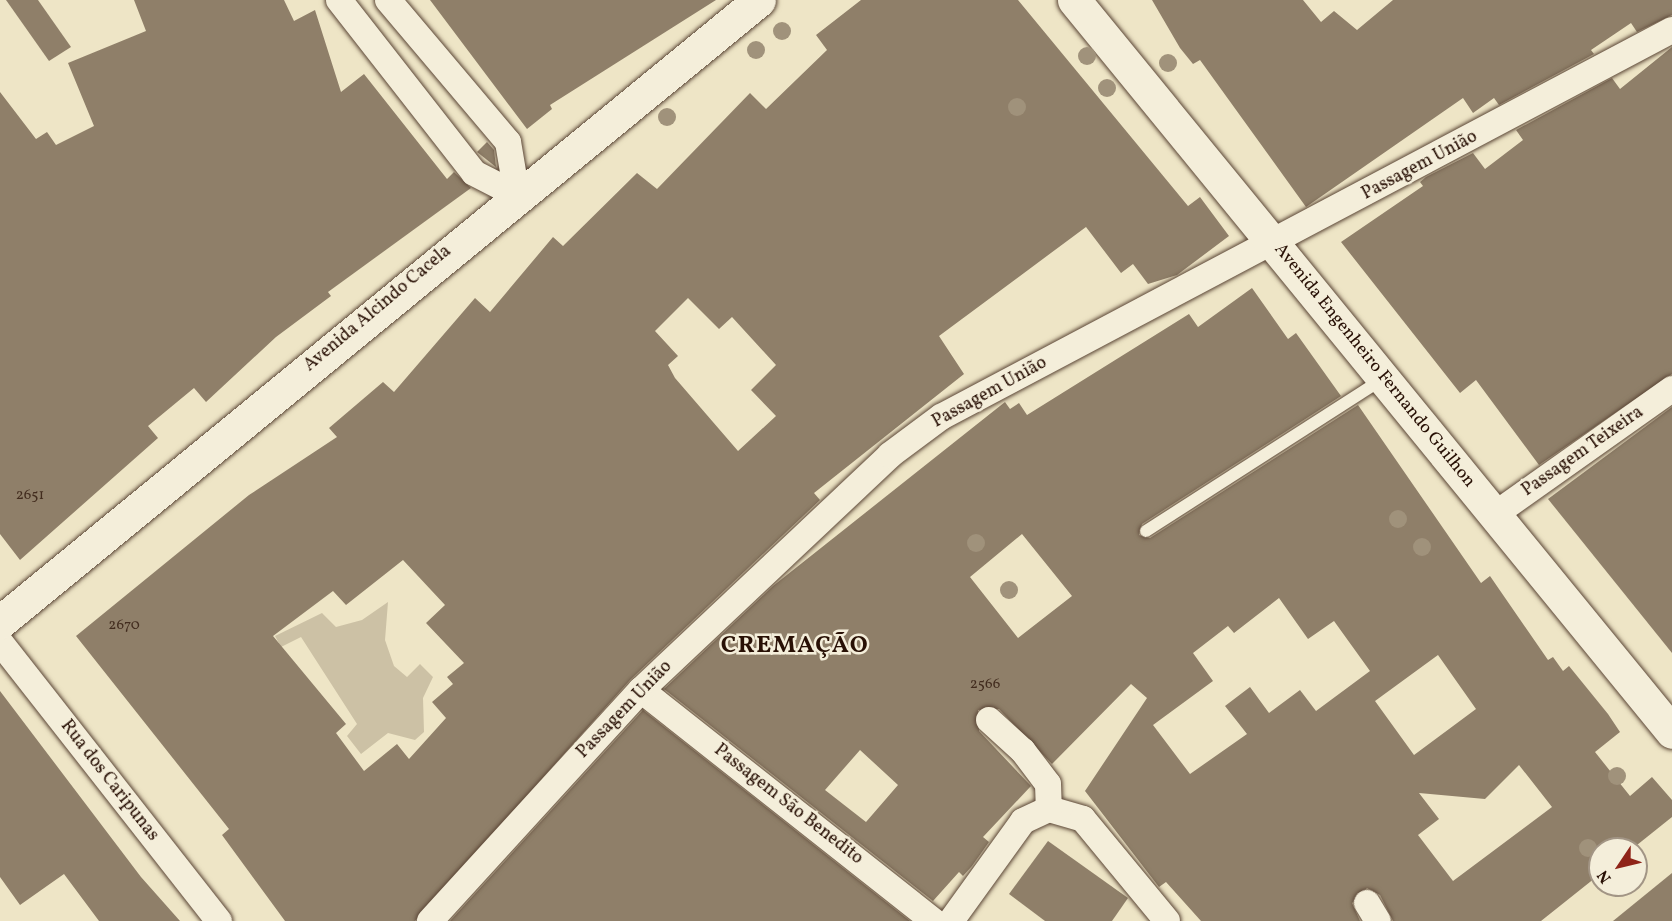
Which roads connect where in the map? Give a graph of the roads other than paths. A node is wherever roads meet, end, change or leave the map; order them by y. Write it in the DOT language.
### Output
graph roads {
  1 [pos="339,0"];
  2 [pos="388,0"];
  3 [pos="759,0"];
  4 [pos="1074,0"];
  5 [pos="1672,30"];
  6 [pos="517,195"];
  7 [pos="1277,244"];
  8 [pos="1382,380"];
  9 [pos="1672,389"];
  10 [pos="1494,515"];
  11 [pos="1146,531"];
  12 [pos="0,622"];
  13 [pos="0,642"];
  14 [pos="641,690"];
  15 [pos="988,720"];
  16 [pos="1672,732"];
  17 [pos="1049,808"];
  18 [pos="219,921"];
  19 [pos="430,921"];
  20 [pos="934,921"];
  21 [pos="951,921"];
  22 [pos="1167,921"];
  1 -- 6 [label="street"];
  2 -- 6 [label="street"];
  3 -- 6 [label="main road, Avenida Alcindo Cacela"];
  4 -- 7 [label="main road, Avenida Engenheiro Fernando Guilhon"];
  5 -- 7 [label="street, Passagem União"];
  6 -- 12 [label="main road, Avenida Alcindo Cacela"];
  7 -- 8 [label="main road, Avenida Engenheiro Fernando Guilhon"];
  7 -- 14 [label="street, Passagem União"];
  8 -- 10 [label="main road, Avenida Engenheiro Fernando Guilhon"];
  8 -- 11 [label="lane"];
  9 -- 10 [label="street, Passagem Teixeira"];
  10 -- 16 [label="main road, Avenida Engenheiro Fernando Guilhon"];
  13 -- 18 [label="street, Rua dos Caripunas"];
  14 -- 19 [label="street, Passagem União"];
  14 -- 20 [label="street, Passagem São Benedito"];
  15 -- 17 [label="street"];
  17 -- 21 [label="street"];
  17 -- 22 [label="street"];
}
